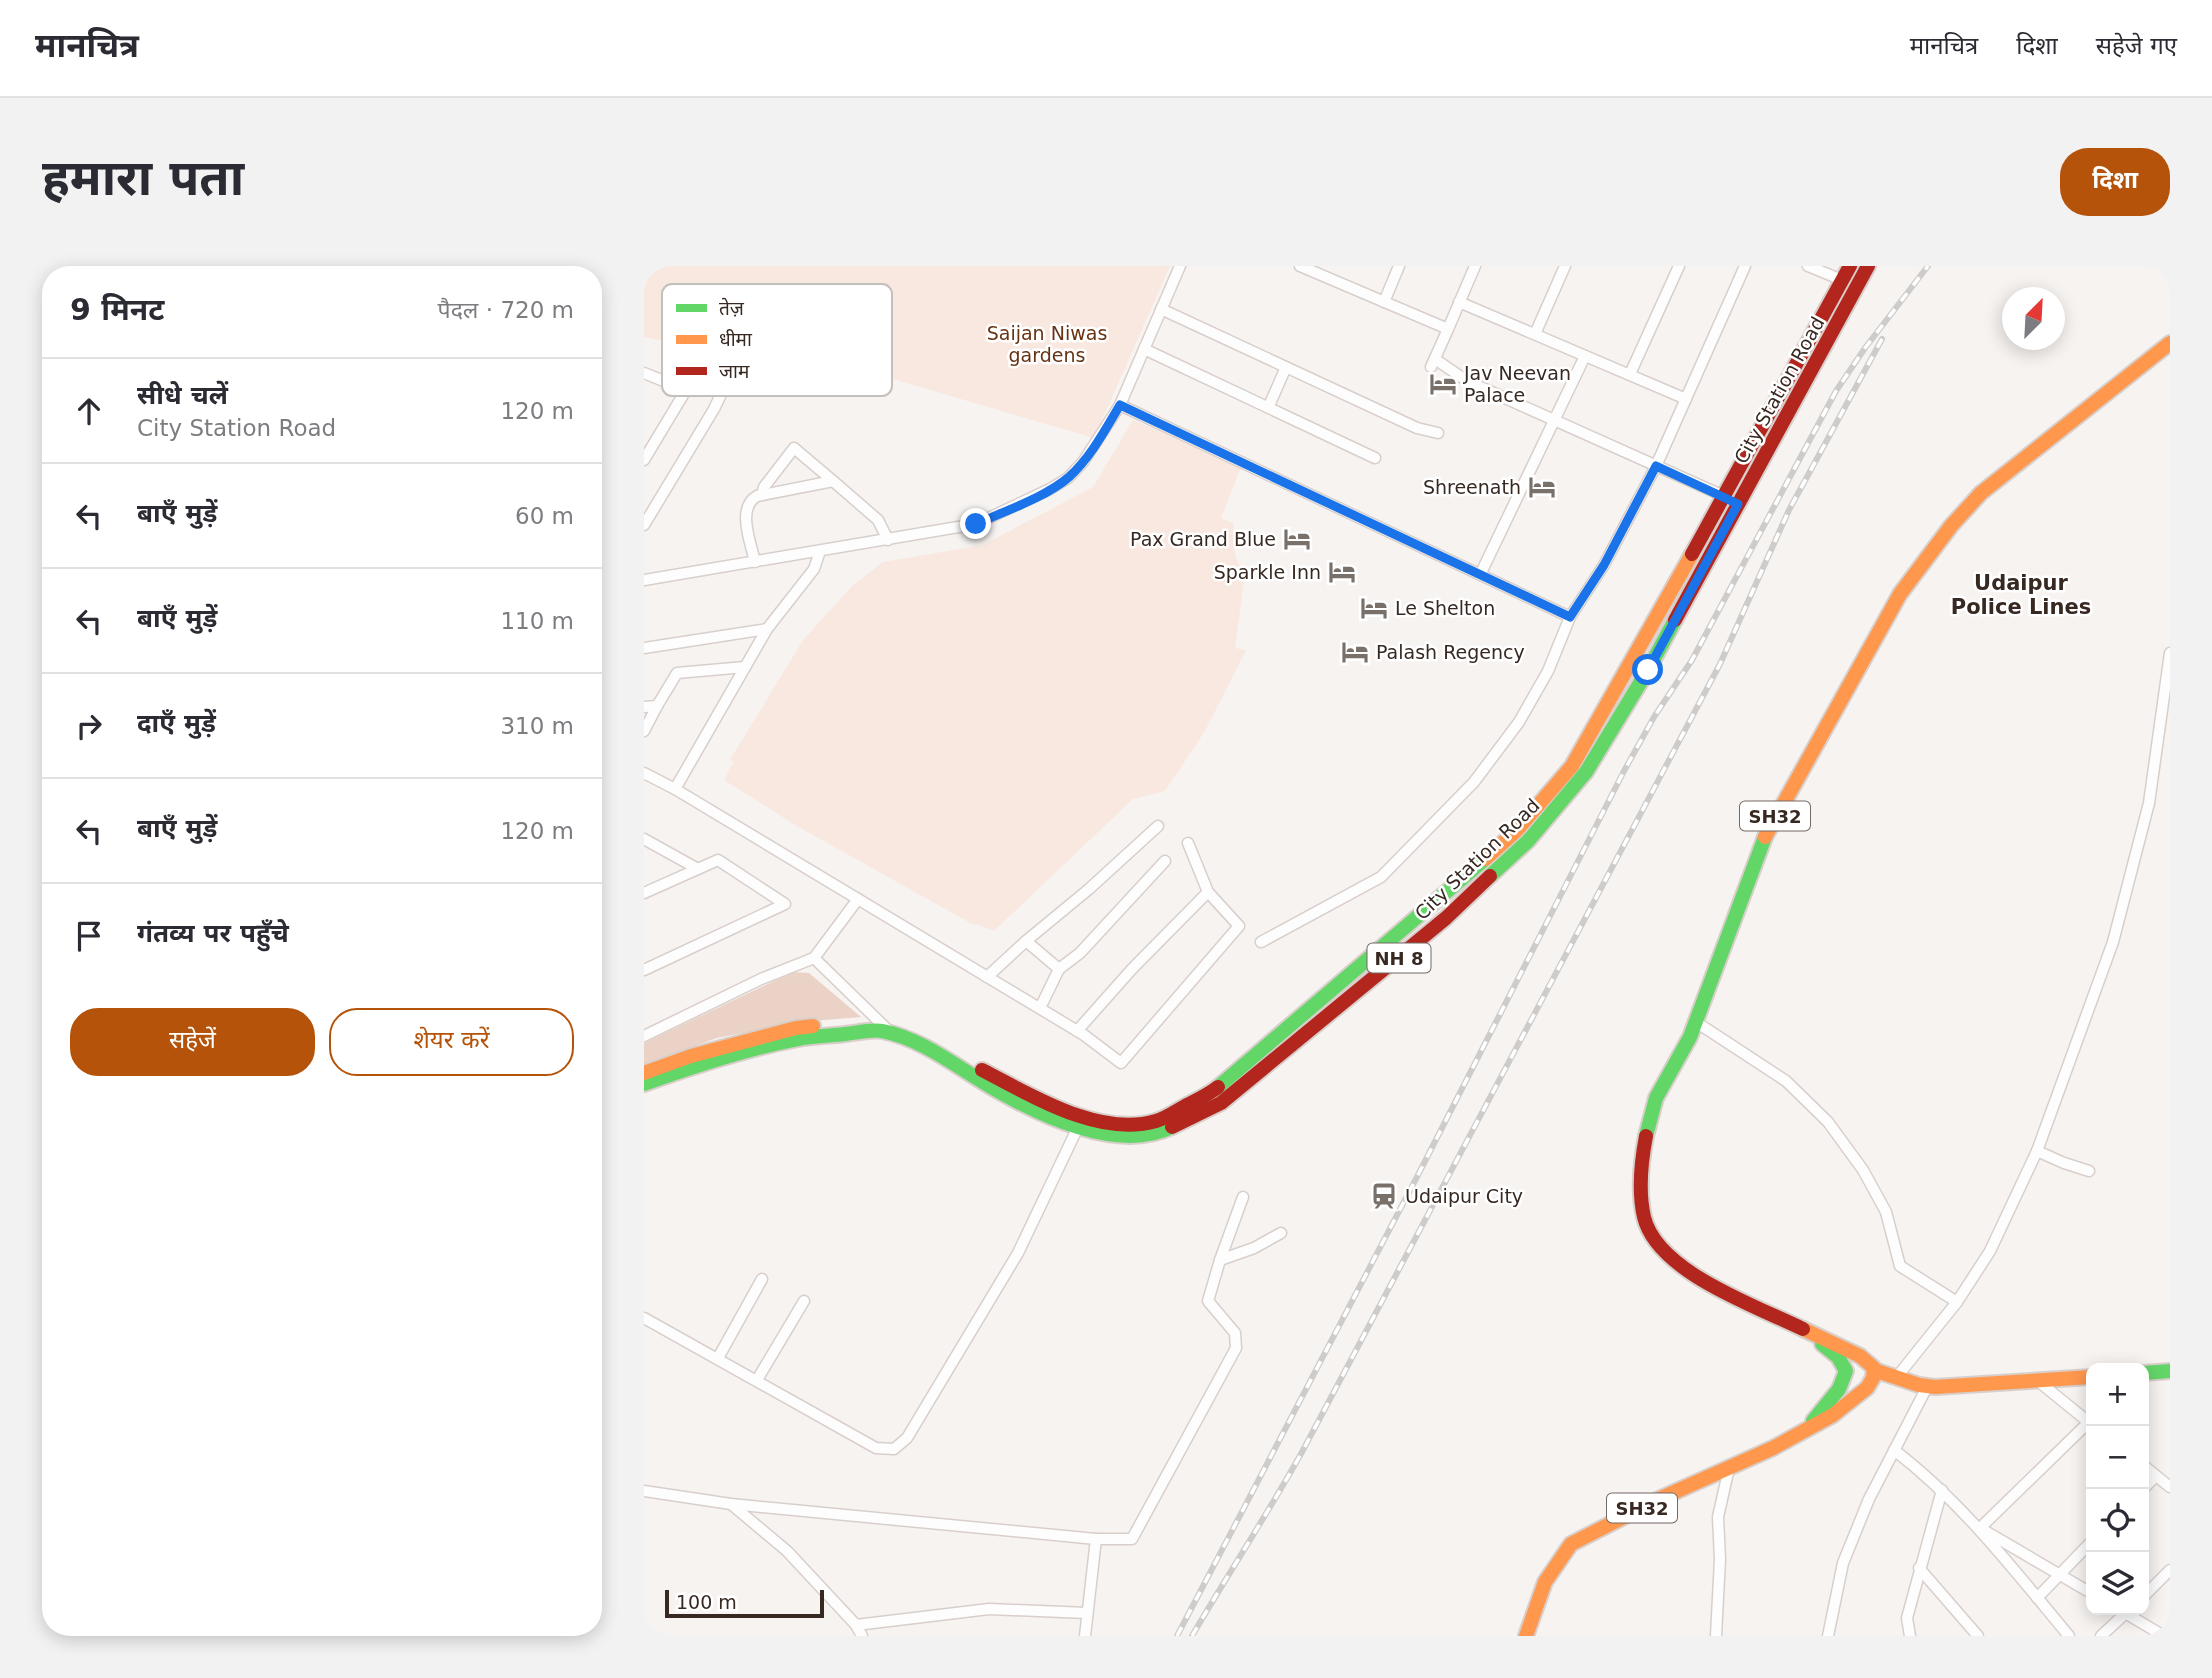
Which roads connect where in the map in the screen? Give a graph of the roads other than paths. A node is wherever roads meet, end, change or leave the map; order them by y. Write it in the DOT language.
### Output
graph roads {
  1 [pos="1180,266"];
  2 [pos="1300,266"];
  3 [pos="1399,266"];
  4 [pos="1475,266"];
  5 [pos="1565,266"];
  6 [pos="1679,266"];
  7 [pos="1745,266"];
  8 [pos="1808,266"];
  9 [pos="1850,266"];
  10 [pos="1868,266"];
  11 [pos="1842,280"];
  12 [pos="1384,302"];
  13 [pos="1459,302"];
  14 [pos="1161,309"];
  15 [pos="1448,329"];
  16 [pos="1535,334"];
  17 [pos="2170,343"];
  18 [pos="1144,349"];
  19 [pos="1585,356"];
  20 [pos="1286,367"];
  21 [pos="644,373"];
  22 [pos="1630,374"];
  23 [pos="662,380"];
  24 [pos="682,396"];
  25 [pos="720,396"];
  26 [pos="1686,399"];
  27 [pos="1120,405"];
  28 [pos="1269,406"];
  29 [pos="1555,421"];
  30 [pos="1438,433"];
  31 [pos="1375,458"];
  32 [pos="644,460"];
  33 [pos="1656,466"];
  34 [pos="833,481"];
  35 [pos="762,495"];
  36 [pos="1724,496"];
  37 [pos="1738,504"];
  38 [pos="644,525"];
  39 [pos="888,540"];
  40 [pos="820,551"];
  41 [pos="755,562"];
  42 [pos="1480,575"];
  43 [pos="644,580"];
  44 [pos="1570,617"];
  45 [pos="767,629"];
  46 [pos="644,648"];
  47 [pos="2170,653"];
  48 [pos="745,667"];
  49 [pos="657,706"];
  50 [pos="644,707"];
  51 [pos="644,732"];
  52 [pos="644,772"];
  53 [pos="676,789"];
  54 [pos="1158,825"];
  55 [pos="644,839"];
  56 [pos="1188,843"];
  57 [pos="1165,861"];
  58 [pos="698,869"];
  59 [pos="1208,892"];
  60 [pos="644,893"];
  61 [pos="858,899"];
  62 [pos="1026,941"];
  63 [pos="1261,943"];
  64 [pos="814,958"];
  65 [pos="1059,969"];
  66 [pos="644,970"];
  67 [pos="987,977"];
  68 [pos="1040,1008"];
  69 [pos="1696,1022"];
  70 [pos="881,1023"];
  71 [pos="1077,1031"];
  72 [pos="644,1036"];
  73 [pos="894,1036"];
  74 [pos="644,1073"];
  75 [pos="644,1084"];
  76 [pos="1078,1127"];
  77 [pos="2037,1151"];
  78 [pos="2089,1171"];
  79 [pos="1243,1198"];
  80 [pos="1281,1233"];
  81 [pos="1220,1260"];
  82 [pos="762,1279"];
  83 [pos="804,1301"];
  84 [pos="1957,1302"];
  85 [pos="644,1318"];
  86 [pos="1801,1328"];
  87 [pos="718,1358"];
  88 [pos="1874,1370"];
  89 [pos="1846,1371"];
  90 [pos="2170,1371"];
  91 [pos="2149,1373"];
  92 [pos="2086,1377"];
  93 [pos="1896,1378"];
  94 [pos="757,1380"];
  95 [pos="2038,1381"];
  96 [pos="1927,1387"];
  97 [pos="2086,1420"];
  98 [pos="2087,1426"];
  99 [pos="1807,1429"];
  100 [pos="1894,1450"];
  101 [pos="1729,1468"];
  102 [pos="2149,1470"];
  103 [pos="2156,1476"];
  104 [pos="2149,1483"];
  105 [pos="2170,1487"];
  106 [pos="1942,1490"];
  107 [pos="644,1491"];
  108 [pos="731,1504"];
  109 [pos="1980,1528"];
  110 [pos="1096,1539"];
  111 [pos="2086,1547"];
  112 [pos="1919,1568"];
  113 [pos="2170,1570"];
  114 [pos="2060,1575"];
  115 [pos="2086,1590"];
  116 [pos="2149,1591"];
  117 [pos="2037,1598"];
  118 [pos="1087,1613"];
  119 [pos="2121,1615"];
  120 [pos="2131,1615"];
  121 [pos="856,1625"];
  122 [pos="2066,1635"];
  123 [pos="862,1636"];
  124 [pos="1085,1636"];
  125 [pos="1526,1636"];
  126 [pos="1716,1636"];
  127 [pos="1828,1636"];
  128 [pos="1910,1636"];
  129 [pos="1978,1636"];
  130 [pos="2101,1636"];
  131 [pos="2164,1636"];
  1 -- 14 [label="street"];
  2 -- 12 [label="street"];
  3 -- 12 [label="street"];
  4 -- 13 [label="street"];
  5 -- 16 [label="street"];
  6 -- 22 [label="street"];
  7 -- 26 [label="street"];
  8 -- 11 [label="street"];
  9 -- 11 [label="main road, City Station Road / NH 8"];
  10 -- 37 [label="main road, City Station Road / NH 8"];
  11 -- 36 [label="main road, City Station Road / NH 8"];
  12 -- 15 [label="street"];
  13 -- 15 [label="street"];
  13 -- 16 [label="street"];
  14 -- 18 [label="street"];
  14 -- 20 [label="street"];
  15 -- 29 [label="street"];
  16 -- 19 [label="street"];
  17 -- 69 [label="main road, SH32"];
  18 -- 27 [label="street"];
  18 -- 28 [label="street"];
  19 -- 22 [label="street"];
  19 -- 29 [label="street"];
  20 -- 28 [label="street"];
  20 -- 30 [label="street"];
  21 -- 23 [label="street"];
  22 -- 26 [label="street"];
  24 -- 32 [label="street"];
  25 -- 38 [label="street"];
  26 -- 33 [label="street"];
  27 -- 39 [label="street"];
  27 -- 42 [label="street"];
  28 -- 31 [label="street"];
  29 -- 33 [label="street"];
  29 -- 42 [label="street"];
  33 -- 36 [label="street"];
  33 -- 44 [label="street"];
  34 -- 35 [label="street"];
  34 -- 35 [label="street"];
  34 -- 39 [label="street"];
  35 -- 41 [label="street"];
  36 -- 37 [label="street"];
  36 -- 70 [label="main road, City Station Road / NH 8"];
  37 -- 76 [label="main road, City Station Road / NH 8"];
  39 -- 40 [label="street"];
  40 -- 41 [label="street"];
  40 -- 45 [label="street"];
  41 -- 43 [label="street"];
  42 -- 44 [label="street"];
  44 -- 63 [label="street"];
  45 -- 46 [label="street"];
  45 -- 48 [label="street"];
  47 -- 77 [label="street"];
  48 -- 49 [label="street"];
  48 -- 53 [label="street"];
  49 -- 50 [label="street"];
  49 -- 51 [label="street"];
  52 -- 53 [label="street"];
  53 -- 61 [label="street"];
  54 -- 62 [label="street"];
  55 -- 58 [label="street"];
  56 -- 59 [label="street"];
  57 -- 65 [label="street"];
  58 -- 60 [label="street"];
  58 -- 66 [label="street"];
  59 -- 71 [label="street"];
  59 -- 71 [label="street"];
  61 -- 64 [label="street"];
  61 -- 67 [label="street"];
  62 -- 65 [label="street"];
  62 -- 67 [label="street"];
  64 -- 70 [label="street"];
  64 -- 72 [label="street"];
  65 -- 68 [label="street"];
  67 -- 68 [label="street"];
  68 -- 71 [label="street"];
  69 -- 84 [label="street"];
  69 -- 86 [label="main road, SH32"];
  70 -- 73 [label="street"];
  70 -- 74 [label="main road, City Station Road / NH 8"];
  73 -- 75 [label="main road, City Station Road / NH 8"];
  73 -- 76 [label="main road, City Station Road / NH 8"];
  76 -- 94 [label="street"];
  77 -- 78 [label="street"];
  77 -- 84 [label="street"];
  79 -- 81 [label="street"];
  80 -- 81 [label="street"];
  81 -- 110 [label="street"];
  82 -- 87 [label="street"];
  83 -- 94 [label="street"];
  84 -- 93 [label="street"];
  85 -- 87 [label="street"];
  86 -- 88 [label="main road, SH32"];
  86 -- 89 [label="main road"];
  87 -- 94 [label="street"];
  88 -- 89 [label="main road"];
  88 -- 93 [label="main road"];
  88 -- 99 [label="main road, SH32"];
  89 -- 99 [label="main road"];
  90 -- 91 [label="main road"];
  92 -- 95 [label="main road"];
  93 -- 96 [label="main road"];
  95 -- 96 [label="main road"];
  95 -- 97 [label="street"];
  96 -- 100 [label="street"];
  98 -- 109 [label="street"];
  99 -- 101 [label="main road, SH32"];
  100 -- 106 [label="street"];
  100 -- 127 [label="street"];
  101 -- 125 [label="main road, SH32"];
  101 -- 126 [label="street"];
  102 -- 103 [label="street"];
  103 -- 104 [label="street"];
  103 -- 105 [label="street"];
  106 -- 109 [label="street"];
  106 -- 112 [label="street"];
  107 -- 108 [label="street"];
  108 -- 110 [label="street"];
  108 -- 121 [label="street"];
  109 -- 114 [label="street"];
  109 -- 117 [label="street"];
  110 -- 118 [label="street"];
  111 -- 114 [label="street"];
  112 -- 128 [label="street"];
  112 -- 129 [label="street"];
  113 -- 116 [label="street"];
  114 -- 115 [label="street"];
  114 -- 117 [label="street"];
  117 -- 122 [label="street"];
  118 -- 121 [label="street"];
  118 -- 124 [label="street"];
  119 -- 130 [label="street"];
  120 -- 131 [label="street"];
  121 -- 123 [label="street"];
}
